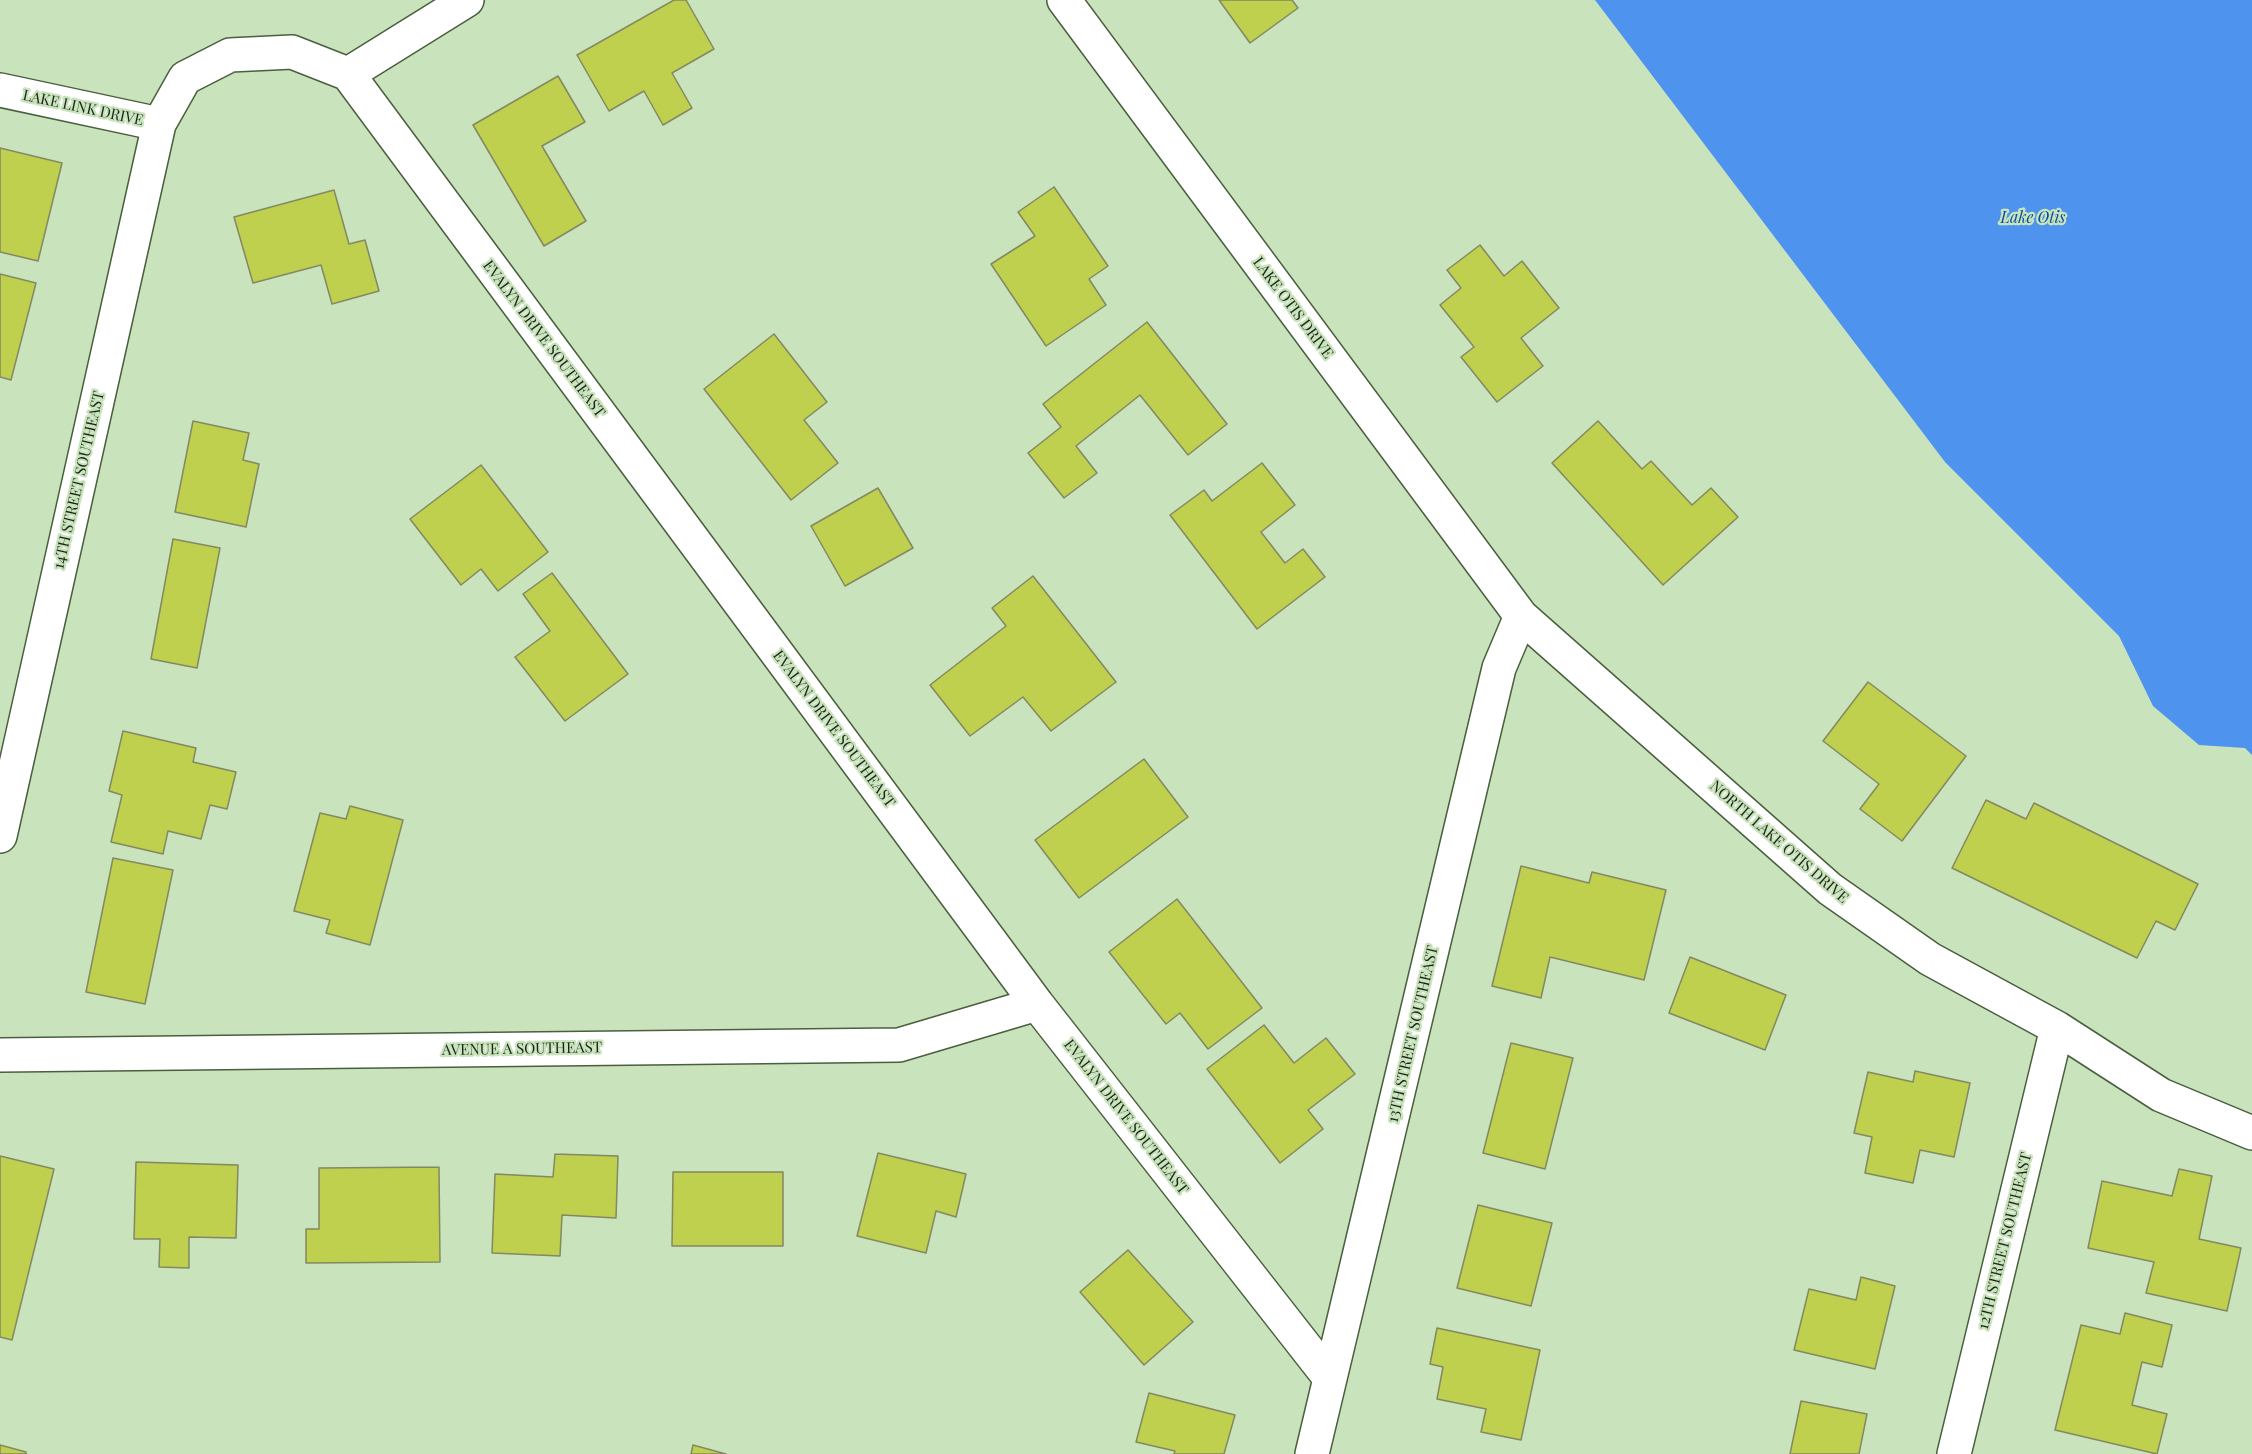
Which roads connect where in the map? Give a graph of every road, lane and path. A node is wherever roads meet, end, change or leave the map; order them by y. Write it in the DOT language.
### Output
graph roads {
  1 [pos="467,0"];
  2 [pos="1064,0"];
  3 [pos="348,74"];
  4 [pos="0,90"];
  5 [pos="159,124"];
  6 [pos="1521,616"];
  7 [pos="0,836"];
  8 [pos="1037,1004"];
  9 [pos="2057,1028"];
  10 [pos="0,1055"];
  11 [pos="2252,1133"];
  12 [pos="1329,1377"];
  13 [pos="1312,1454"];
  14 [pos="1954,1454"];
  1 -- 3 [label="street"];
  2 -- 6 [label="street, LAKE OTIS DRIVE"];
  3 -- 5 [label="street, LAKE LINK DRIVE"];
  3 -- 8 [label="street, EVALYN DRIVE SOUTHEAST"];
  4 -- 5 [label="street, LAKE LINK DRIVE"];
  5 -- 7 [label="street, 14TH STREET SOUTHEAST"];
  6 -- 9 [label="street, NORTH LAKE OTIS DRIVE"];
  6 -- 12 [label="street, 13TH STREET SOUTHEAST"];
  8 -- 10 [label="street, AVENUE A SOUTHEAST"];
  8 -- 12 [label="street, EVALYN DRIVE SOUTHEAST"];
  9 -- 11 [label="street, NORTH LAKE OTIS DRIVE"];
  9 -- 14 [label="street, 12TH STREET SOUTHEAST"];
  12 -- 13 [label="street, 13TH STREET SOUTHEAST"];
}
